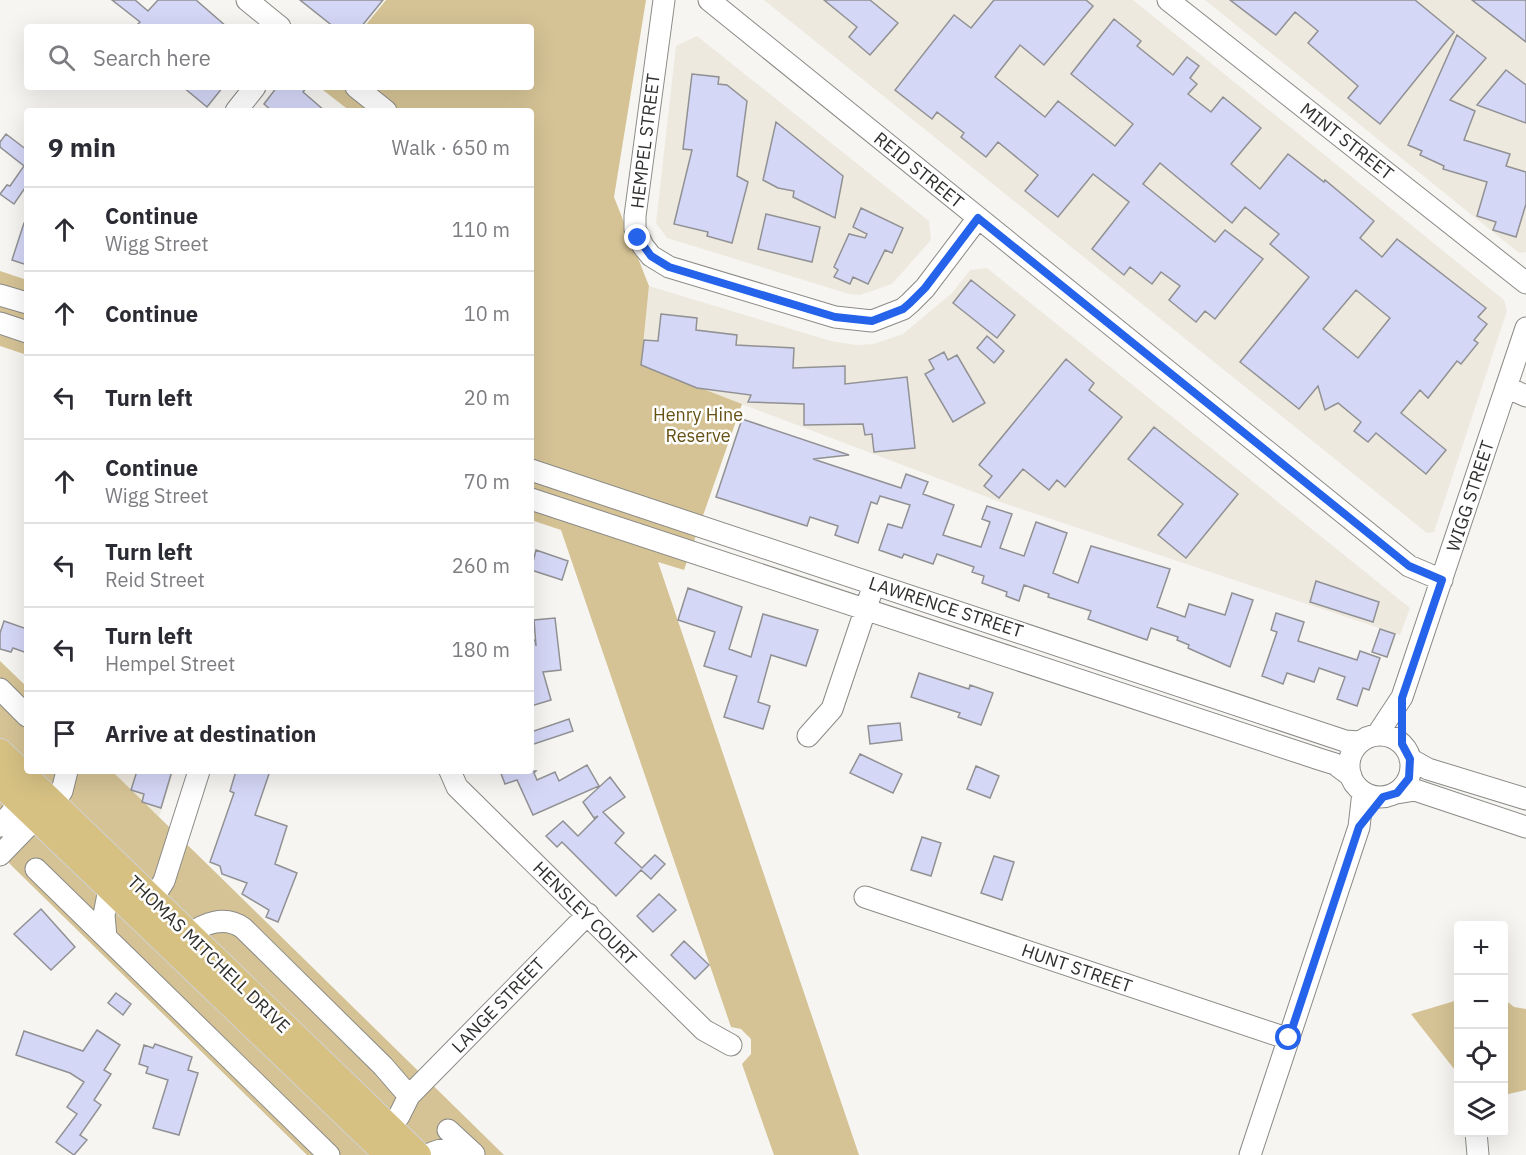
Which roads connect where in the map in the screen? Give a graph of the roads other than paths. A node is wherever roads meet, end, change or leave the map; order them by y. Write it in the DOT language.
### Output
graph roads {
  1 [pos="247,0"];
  2 [pos="664,0"];
  3 [pos="709,0"];
  4 [pos="1168,0"];
  5 [pos="276,24"];
  6 [pos="253,90"];
  7 [pos="360,90"];
  8 [pos="238,108"];
  9 [pos="382,108"];
  10 [pos="978,218"];
  11 [pos="1526,283"];
  12 [pos="0,295"];
  13 [pos="24,302"];
  14 [pos="0,323"];
  15 [pos="1526,328"];
  16 [pos="24,331"];
  17 [pos="1506,387"];
  18 [pos="1526,396"];
  19 [pos="534,471"];
  20 [pos="556,478"];
  21 [pos="539,502"];
  22 [pos="1442,580"];
  23 [pos="875,583"];
  24 [pos="867,608"];
  25 [pos="1120,664"];
  26 [pos="0,689"];
  27 [pos="1112,690"];
  28 [pos="1402,698"];
  29 [pos="24,713"];
  30 [pos="808,736"];
  31 [pos="1369,739"];
  32 [pos="0,752"];
  33 [pos="1406,752"];
  34 [pos="66,774"];
  35 [pos="198,774"];
  36 [pos="451,774"];
  37 [pos="0,783"];
  38 [pos="1373,789"];
  39 [pos="1526,799"];
  40 [pos="36,808"];
  41 [pos="1526,827"];
  42 [pos="3,837"];
  43 [pos="36,869"];
  44 [pos="109,889"];
  45 [pos="865,897"];
  46 [pos="140,898"];
  47 [pos="588,914"];
  48 [pos="106,937"];
  49 [pos="180,943"];
  50 [pos="1289,1038"];
  51 [pos="731,1045"];
  52 [pos="409,1096"];
  53 [pos="379,1127"];
  54 [pos="448,1130"];
  55 [pos="1476,1137"];
  56 [pos="329,1155"];
  57 [pos="388,1155"];
  58 [pos="418,1155"];
  59 [pos="428,1155"];
  60 [pos="474,1155"];
  61 [pos="1250,1155"];
  62 [pos="1478,1155"];
  1 -- 5 [label="street"];
  2 -- 10 [label="street, HEMPEL STREET"];
  3 -- 10 [label="street, REID STREET"];
  4 -- 11 [label="street, MINT STREET"];
  6 -- 8 [label="street"];
  7 -- 9 [label="street"];
  10 -- 22 [label="street, REID STREET"];
  12 -- 13 [label="street"];
  14 -- 16 [label="street"];
  15 -- 17 [label="street, WIGG STREET"];
  17 -- 18 [label="street"];
  17 -- 22 [label="street, WIGG STREET"];
  19 -- 20 [label="street, LAWRENCE STREET"];
  20 -- 21 [label="street"];
  20 -- 23 [label="street, LAWRENCE STREET"];
  21 -- 24 [label="street, LAWRENCE STREET"];
  22 -- 28 [label="street, WIGG STREET"];
  23 -- 24 [label="street"];
  23 -- 25 [label="street, LAWRENCE STREET"];
  24 -- 27 [label="street, LAWRENCE STREET"];
  24 -- 30 [label="street"];
  25 -- 27 [label="street"];
  25 -- 31 [label="street, LAWRENCE STREET"];
  26 -- 29 [label="street"];
  27 -- 38 [label="street, LAWRENCE STREET"];
  28 -- 31 [label="street, WIGG STREET"];
  28 -- 33 [label="street, WIGG STREET"];
  31 -- 33 [label="street"];
  31 -- 38 [label="street"];
  32 -- 40 [label="main road, THOMAS MITCHELL DRIVE"];
  33 -- 38 [label="street"];
  33 -- 39 [label="street"];
  34 -- 40 [label="street"];
  35 -- 46 [label="street"];
  36 -- 47 [label="street, HENSLEY COURT"];
  37 -- 40 [label="main road, THOMAS MITCHELL DRIVE"];
  38 -- 41 [label="street"];
  38 -- 50 [label="street"];
  40 -- 42 [label="street"];
  40 -- 44 [label="main road, THOMAS MITCHELL DRIVE"];
  40 -- 46 [label="main road, THOMAS MITCHELL DRIVE"];
  43 -- 48 [label="street"];
  44 -- 46 [label="main road, THOMAS MITCHELL DRIVE"];
  44 -- 48 [label="street, THOMAS MITCHELL DRIVE"];
  45 -- 50 [label="street, HUNT STREET"];
  46 -- 49 [label="main road, THOMAS MITCHELL DRIVE"];
  47 -- 51 [label="street, HENSLEY COURT"];
  47 -- 52 [label="street, LANGE STREET"];
  48 -- 56 [label="street"];
  49 -- 52 [label="street, THOMAS MITCHELL DRIVE"];
  49 -- 53 [label="main road, THOMAS MITCHELL DRIVE"];
  50 -- 61 [label="street"];
  52 -- 53 [label="street, LANGE STREET"];
  53 -- 57 [label="main road, THOMAS MITCHELL DRIVE"];
  53 -- 58 [label="main road, THOMAS MITCHELL DRIVE"];
  54 -- 60 [label="street"];
  55 -- 62 [label="street"];
  59 -- 60 [label="street"];
}
